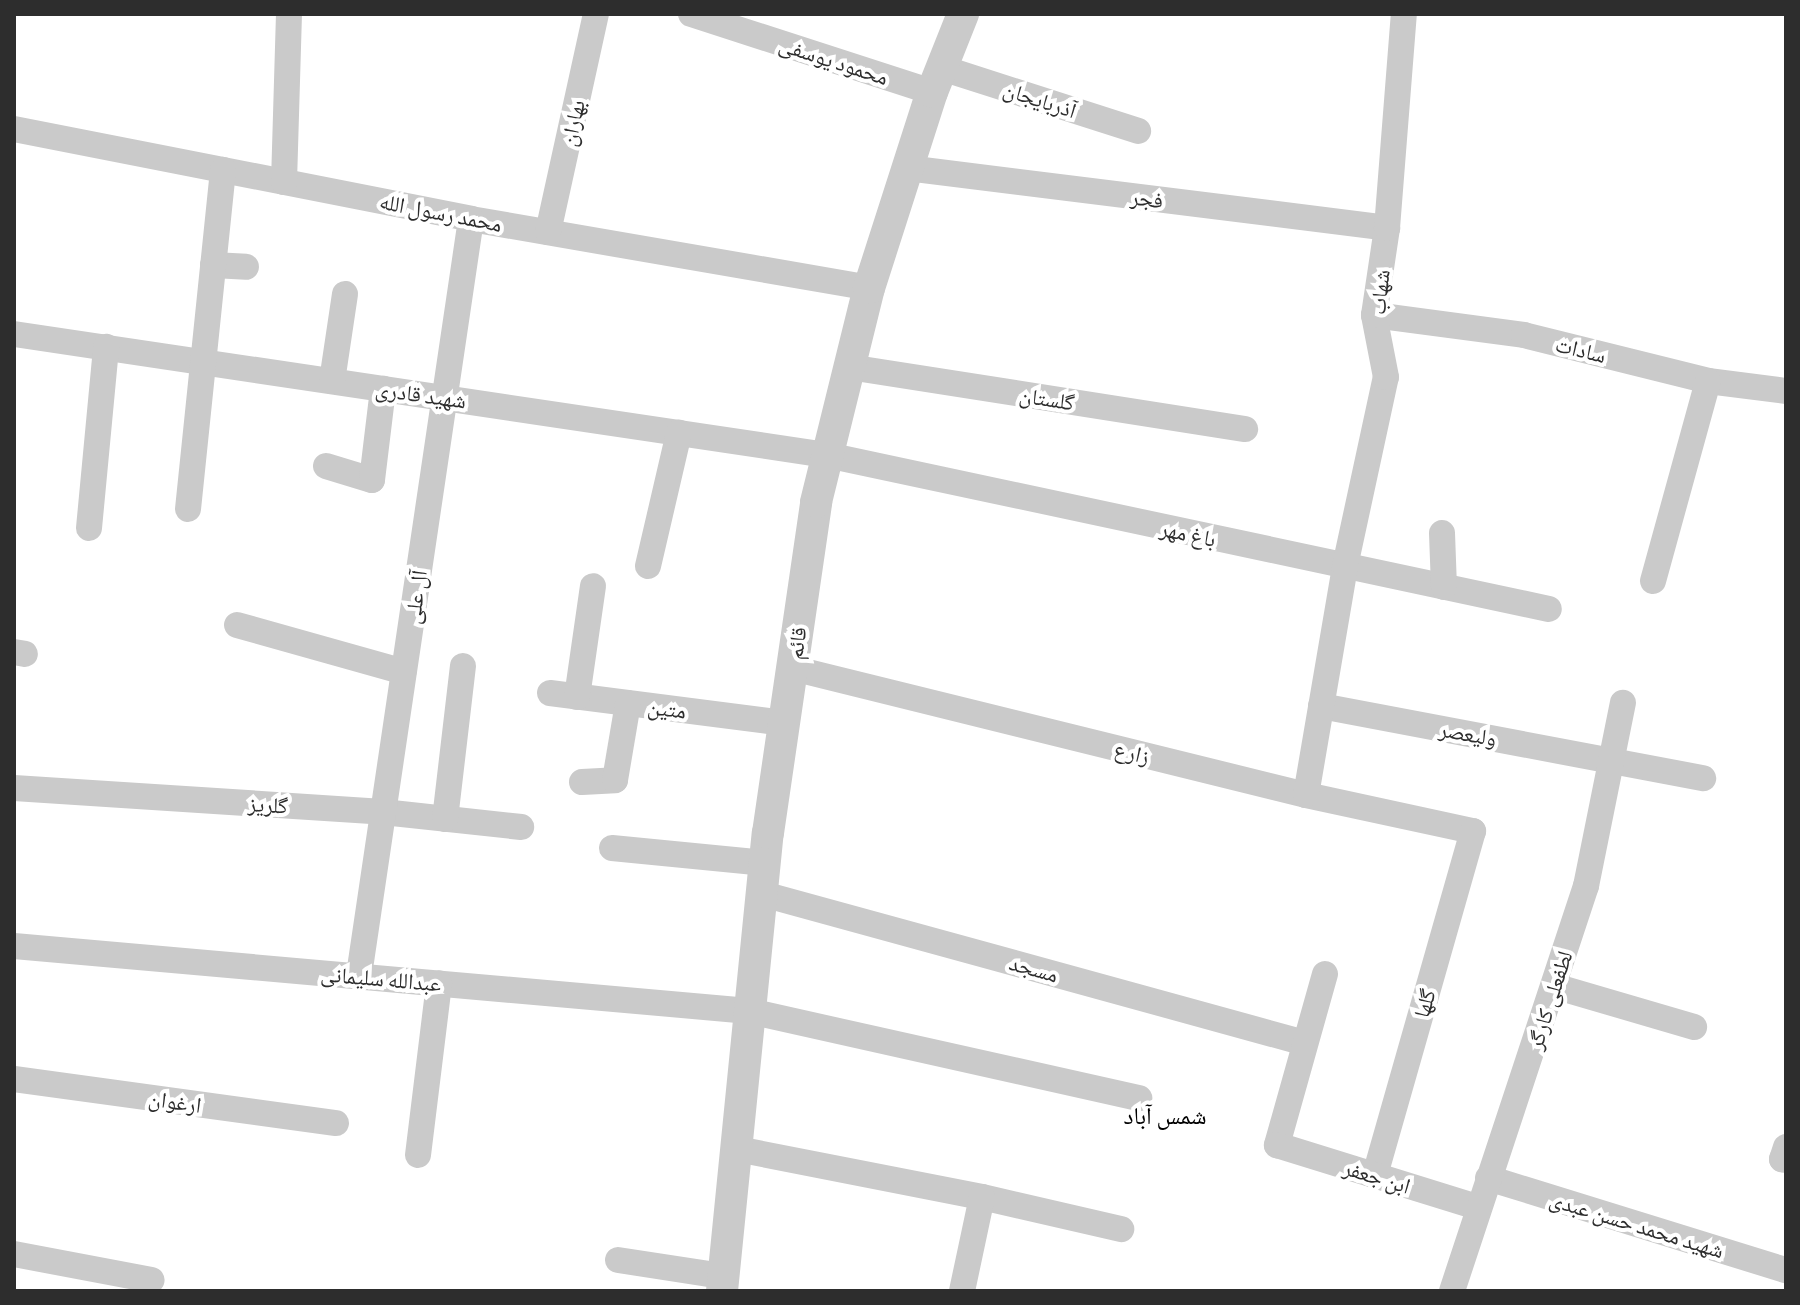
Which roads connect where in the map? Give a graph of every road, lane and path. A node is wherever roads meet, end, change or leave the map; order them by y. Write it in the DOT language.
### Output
graph roads {
  1 [pos="289,14"];
  2 [pos="596,14"];
  3 [pos="691,14"];
  4 [pos="963,14"];
  5 [pos="1404,14"];
  6 [pos="937,80"];
  7 [pos="14,129"];
  8 [pos="1138,131"];
  9 [pos="907,168"];
  10 [pos="223,170"];
  11 [pos="284,182"];
  12 [pos="471,219"];
  13 [pos="1387,228"];
  14 [pos="548,232"];
  15 [pos="213,265"];
  16 [pos="246,267"];
  17 [pos="869,288"];
  18 [pos="345,294"];
  19 [pos="1374,315"];
  20 [pos="14,334"];
  21 [pos="106,347"];
  22 [pos="203,362"];
  23 [pos="849,367"];
  24 [pos="332,381"];
  25 [pos="1708,381"];
  26 [pos="383,389"];
  27 [pos="1786,391"];
  28 [pos="444,398"];
  29 [pos="1245,429"];
  30 [pos="679,433"];
  31 [pos="827,455"];
  32 [pos="326,466"];
  33 [pos="188,509"];
  34 [pos="89,528"];
  35 [pos="1442,533"];
  36 [pos="648,566"];
  37 [pos="1345,566"];
  38 [pos="1653,581"];
  39 [pos="593,586"];
  40 [pos="1444,587"];
  41 [pos="1549,609"];
  42 [pos="237,625"];
  43 [pos="463,666"];
  44 [pos="792,668"];
  45 [pos="404,672"];
  46 [pos="550,693"];
  47 [pos="577,697"];
  48 [pos="628,703"];
  49 [pos="1623,703"];
  50 [pos="1321,706"];
  51 [pos="784,723"];
  52 [pos="1614,759"];
  53 [pos="1703,778"];
  54 [pos="582,782"];
  55 [pos="14,788"];
  56 [pos="1306,795"];
  57 [pos="383,812"];
  58 [pos="445,819"];
  59 [pos="521,827"];
  60 [pos="1473,831"];
  61 [pos="612,848"];
  62 [pos="764,878"];
  63 [pos="14,946"];
  64 [pos="1325,974"];
  65 [pos="359,975"];
  66 [pos="439,983"];
  67 [pos="1554,986"];
  68 [pos="749,1011"];
  69 [pos="1694,1027"];
  70 [pos="1305,1043"];
  71 [pos="14,1079"];
  72 [pos="1139,1098"];
  73 [pos="336,1123"];
  74 [pos="1786,1147"];
  75 [pos="737,1149"];
  76 [pos="418,1155"];
  77 [pos="1786,1160"];
  78 [pos="1375,1175"];
  79 [pos="1488,1178"];
  80 [pos="982,1197"];
  81 [pos="1477,1207"];
  82 [pos="1121,1229"];
  83 [pos="14,1254"];
  84 [pos="618,1260"];
  85 [pos="1786,1270"];
  86 [pos="152,1280"];
  87 [pos="722,1284"];
  88 [pos="962,1291"];
  89 [pos="1452,1291"];
  1 -- 11 [label="street"];
  2 -- 14 [label="street, بهاران"];
  3 -- 6 [label="street, محمود یوسفی"];
  4 -- 6 [label="street, قائم"];
  5 -- 13 [label="street, شهاب"];
  6 -- 8 [label="street, آذربایجان"];
  6 -- 9 [label="street, قائم"];
  7 -- 10 [label="street, محمد رسول الله"];
  9 -- 13 [label="street, فجر"];
  9 -- 17 [label="street, قائم"];
  10 -- 11 [label="street, محمد رسول الله"];
  10 -- 15 [label="street"];
  11 -- 12 [label="street, محمد رسول الله"];
  12 -- 14 [label="street, محمد رسول الله"];
  12 -- 28 [label="street, آل علی"];
  13 -- 19 [label="street, شهاب"];
  14 -- 17 [label="street, محمد رسول الله"];
  15 -- 16 [label="street"];
  15 -- 22 [label="street"];
  17 -- 23 [label="street, قائم"];
  18 -- 24 [label="street"];
  19 -- 25 [label="street, سادات"];
  19 -- 37 [label="street, شهاب"];
  20 -- 21 [label="street, شهید قادری"];
  21 -- 22 [label="street, شهید قادری"];
  21 -- 34 [label="street"];
  22 -- 24 [label="street, شهید قادری"];
  22 -- 33 [label="street"];
  23 -- 29 [label="street, گلستان"];
  23 -- 31 [label="street, قائم"];
  24 -- 26 [label="street, شهید قادری"];
  25 -- 27 [label="street, سادات"];
  25 -- 38 [label="street"];
  26 -- 28 [label="street, شهید قادری"];
  26 -- 32 [label="street"];
  28 -- 30 [label="street, شهید قادری"];
  28 -- 45 [label="street, آل علی"];
  30 -- 31 [label="street, شهید قادری"];
  30 -- 36 [label="street"];
  31 -- 37 [label="street, باغ مهر"];
  31 -- 44 [label="street, قائم"];
  35 -- 40 [label="street"];
  37 -- 40 [label="street, باغ مهر"];
  37 -- 50 [label="street, شهاب"];
  39 -- 47 [label="street"];
  40 -- 41 [label="street, باغ مهر"];
  42 -- 45 [label="street"];
  43 -- 58 [label="street"];
  44 -- 51 [label="street, قائم"];
  44 -- 56 [label="street, زارع"];
  45 -- 57 [label="street, آل علی"];
  46 -- 47 [label="street, متین"];
  47 -- 48 [label="street, متین"];
  48 -- 51 [label="street, متین"];
  48 -- 54 [label="street"];
  49 -- 52 [label="street, لطفعلی کارگر"];
  50 -- 52 [label="street, ولیعصر"];
  50 -- 56 [label="street"];
  51 -- 62 [label="street, قائم"];
  52 -- 53 [label="street, ولیعصر"];
  52 -- 67 [label="street, لطفعلی کارگر"];
  55 -- 57 [label="street, گلریز"];
  56 -- 60 [label="street, زارع"];
  57 -- 58 [label="street, گلریز"];
  57 -- 65 [label="street, آل علی"];
  58 -- 59 [label="street, گلریز"];
  60 -- 78 [label="street, گلها"];
  61 -- 62 [label="street, مسجد"];
  62 -- 68 [label="street, قائم"];
  62 -- 70 [label="street, مسجد"];
  63 -- 65 [label="street, عبدالله سلیمانی"];
  64 -- 70 [label="street"];
  65 -- 66 [label="street, عبدالله سلیمانی"];
  66 -- 68 [label="street, عبدالله سلیمانی"];
  66 -- 76 [label="street"];
  67 -- 69 [label="street"];
  67 -- 79 [label="street, لطفعلی کارگر"];
  68 -- 72 [label="street, عبدالله سلیمانی"];
  68 -- 75 [label="street, قائم"];
  70 -- 78 [label="street, ابن جعفر"];
  71 -- 73 [label="street, ارغوان"];
  74 -- 77 [label="street"];
  75 -- 80 [label="street"];
  75 -- 87 [label="street, قائم"];
  78 -- 81 [label="street, ابن جعفر"];
  79 -- 81 [label="street, لطفعلی کارگر"];
  79 -- 85 [label="street, شهید محمد حسن عبدی"];
  80 -- 82 [label="street"];
  80 -- 88 [label="street"];
  81 -- 89 [label="street, لطفعلی کارگر"];
  83 -- 86 [label="street"];
  84 -- 87 [label="street"];
}
